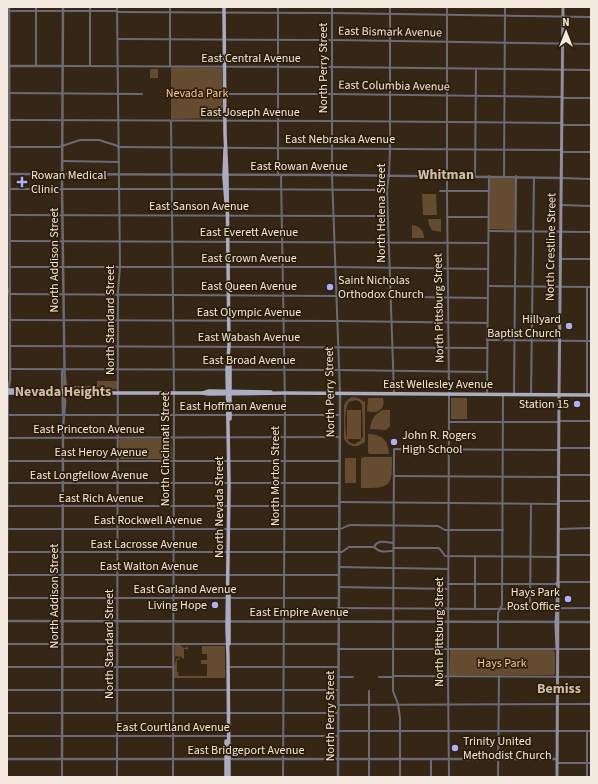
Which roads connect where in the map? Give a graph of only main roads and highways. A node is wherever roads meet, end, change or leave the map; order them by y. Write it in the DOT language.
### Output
graph roads {
  1 [pos="224,7"];
  2 [pos="563,7"];
  3 [pos="8,391"];
  4 [pos="229,393"];
  5 [pos="559,395"];
  6 [pos="589,395"];
  7 [pos="227,777"];
  8 [pos="557,777"];
  1 -- 4 [label="main road, North Nevada Street"];
  2 -- 5 [label="main road, North Crestline Street"];
  3 -- 4 [label="main road, East Wellesley Avenue"];
  4 -- 5 [label="main road, East Wellesley Avenue"];
  4 -- 7 [label="main road, North Nevada Street"];
  5 -- 6 [label="main road, East Wellesley Avenue"];
  5 -- 8 [label="main road, North Crestline Street"];
}
